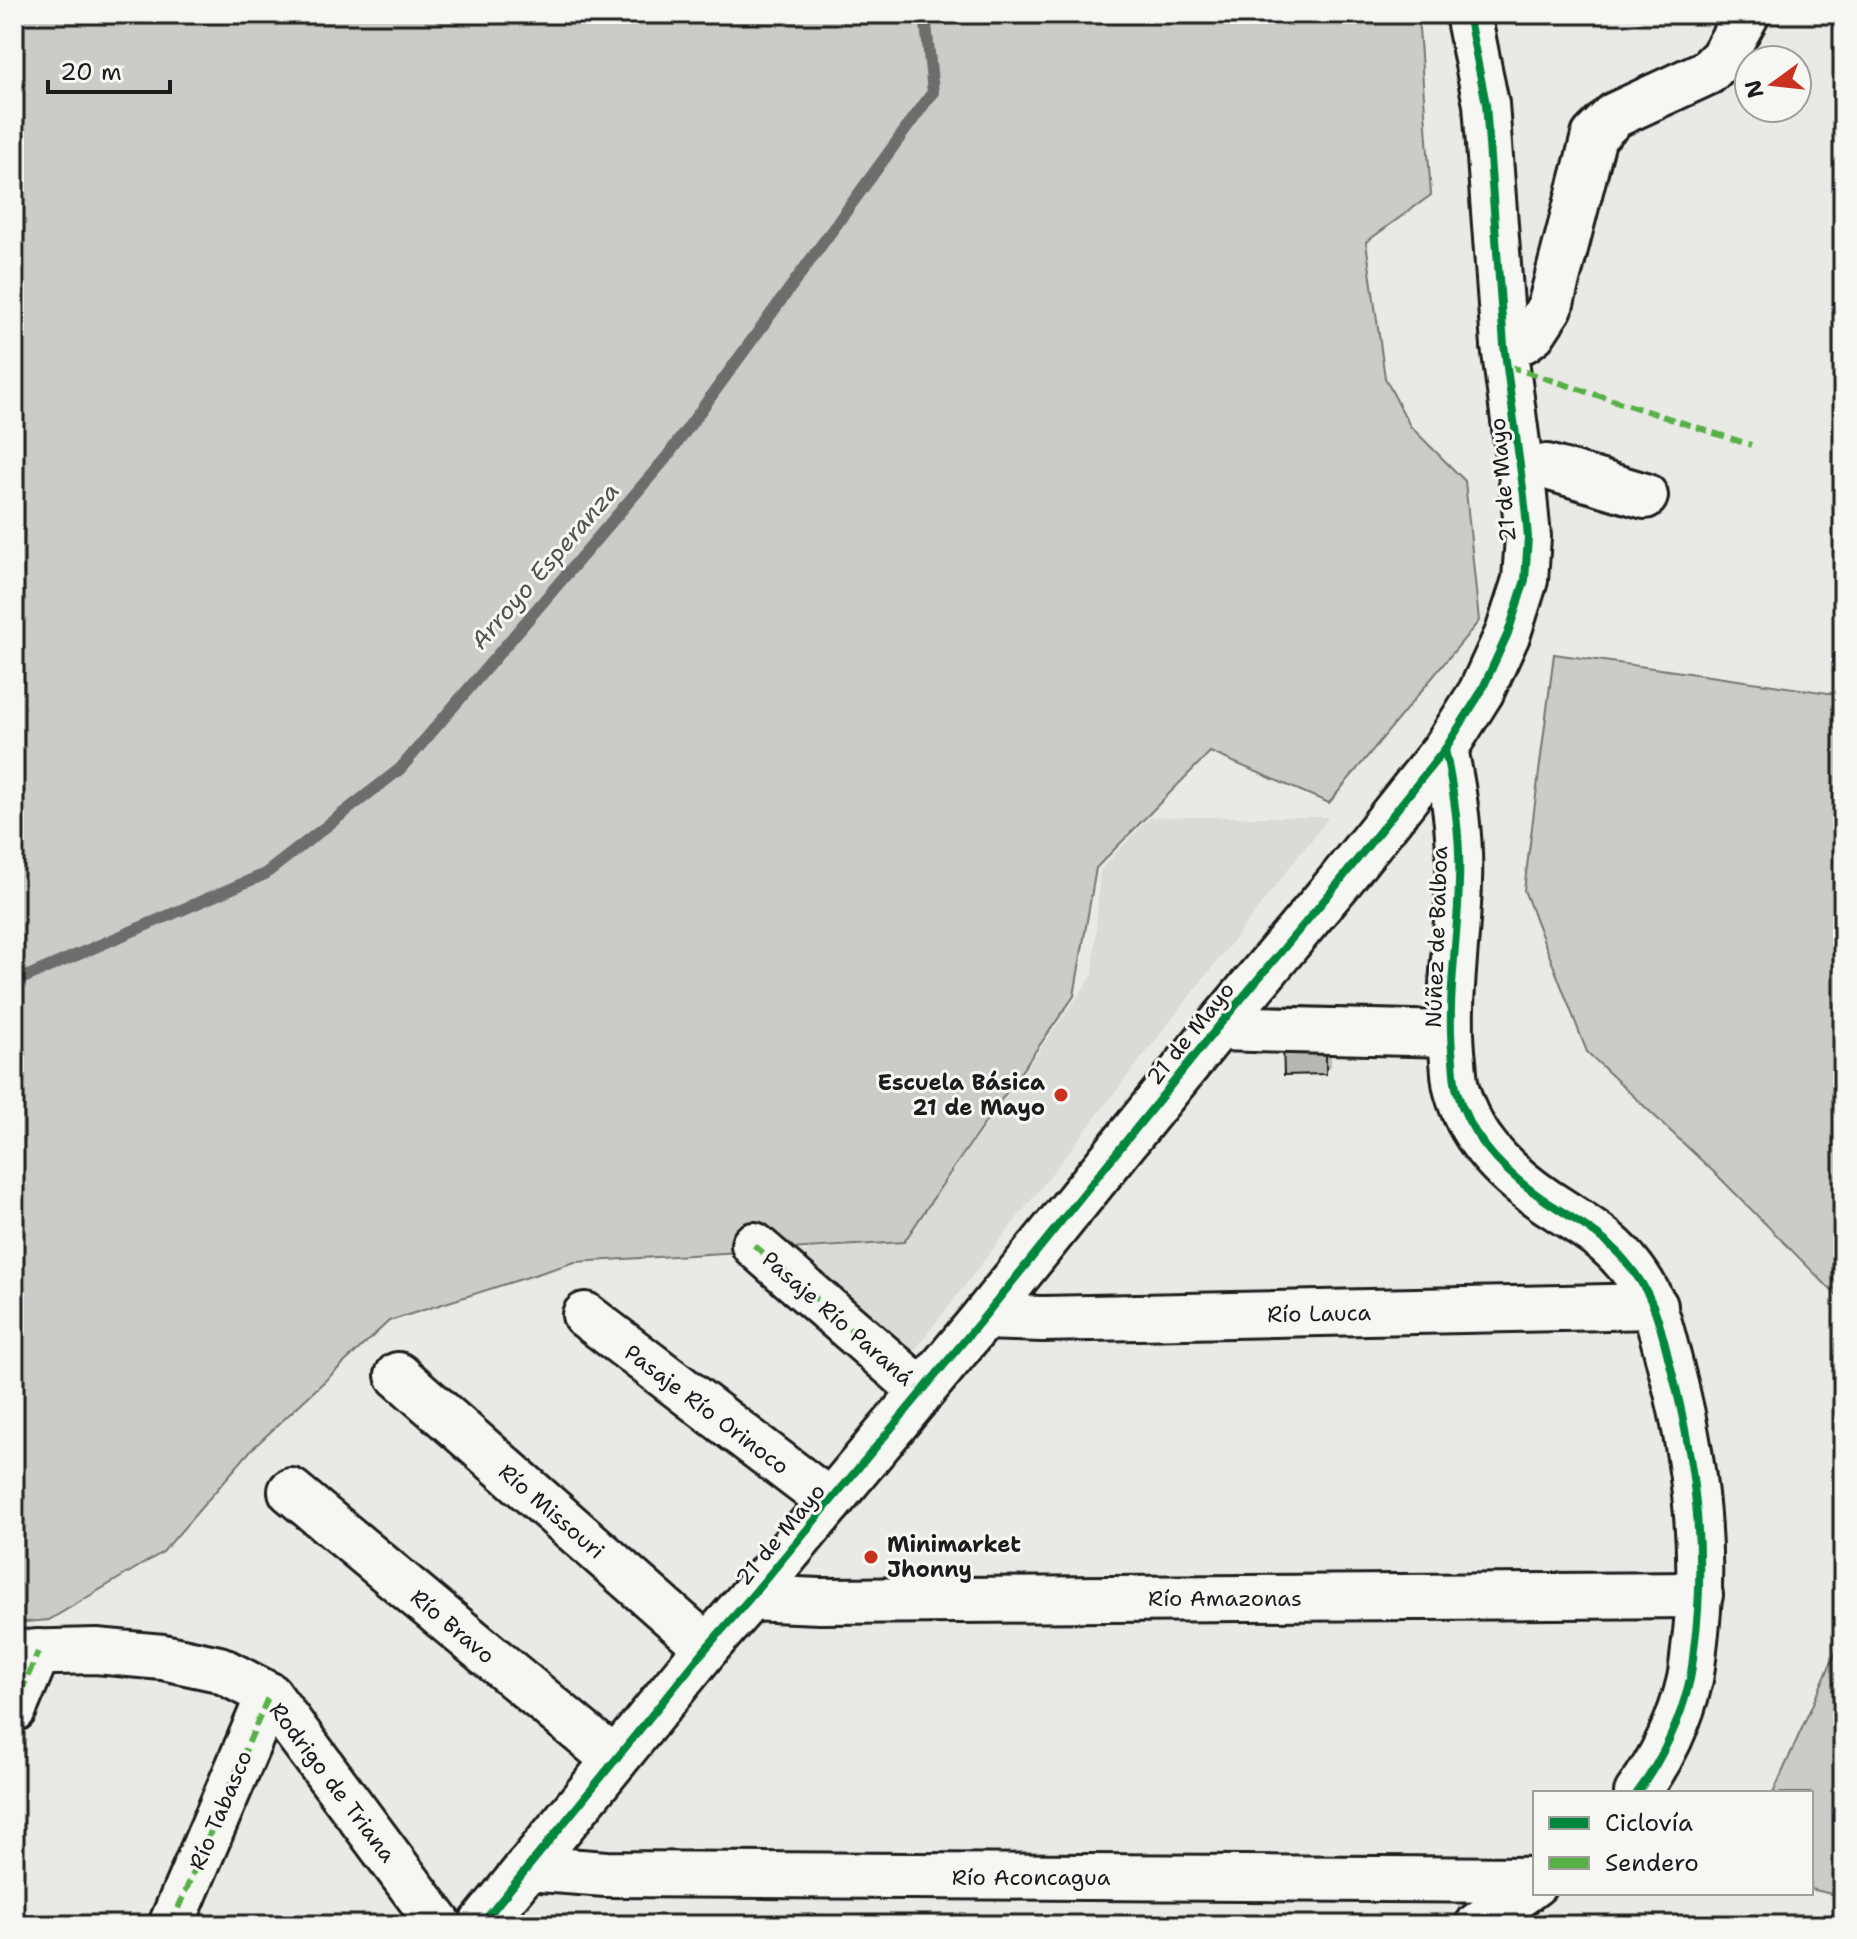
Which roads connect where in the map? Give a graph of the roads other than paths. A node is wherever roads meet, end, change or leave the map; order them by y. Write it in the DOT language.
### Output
graph roads {
  1 [pos="1468,14"];
  2 [pos="1747,14"];
  3 [pos="1504,345"];
  4 [pos="1645,496"];
  5 [pos="1528,537"];
  6 [pos="1445,749"];
  7 [pos="1217,1028"];
  8 [pos="1450,1034"];
  9 [pos="754,1245"];
  10 [pos="1655,1306"];
  11 [pos="585,1315"];
  12 [pos="984,1317"];
  13 [pos="398,1375"];
  14 [pos="922,1391"];
  15 [pos="291,1491"];
  16 [pos="830,1502"];
  17 [pos="1700,1595"];
  18 [pos="750,1598"];
  19 [pos="707,1647"];
  20 [pos="26,1652"];
  21 [pos="269,1695"];
  22 [pos="14,1709"];
  23 [pos="615,1760"];
  24 [pos="1638,1791"];
  25 [pos="527,1868"];
  26 [pos="1533,1882"];
  27 [pos="1533,1884"];
  28 [pos="171,1925"];
  29 [pos="440,1925"];
  30 [pos="481,1925"];
  31 [pos="1478,1925"];
  1 -- 3 [label="street, 21 de Mayo"];
  2 -- 3 [label="street"];
  3 -- 5 [label="street, 21 de Mayo"];
  4 -- 5 [label="street"];
  5 -- 6 [label="street, 21 de Mayo"];
  6 -- 7 [label="street, 21 de Mayo"];
  6 -- 8 [label="street, Núñez de Balboa"];
  7 -- 8 [label="street"];
  7 -- 12 [label="street, 21 de Mayo"];
  8 -- 10 [label="street, Núñez de Balboa"];
  9 -- 14 [label="street, Pasaje Río Paraná"];
  10 -- 12 [label="street, Río Lauca"];
  10 -- 17 [label="street, Núñez de Balboa"];
  11 -- 16 [label="street, Pasaje Río Orinoco"];
  12 -- 14 [label="street, 21 de Mayo"];
  13 -- 19 [label="street, Río Missouri"];
  14 -- 16 [label="street, 21 de Mayo"];
  15 -- 23 [label="street, Río Bravo"];
  16 -- 18 [label="street, 21 de Mayo"];
  17 -- 18 [label="street, Río Amazonas"];
  17 -- 24 [label="street, Núñez de Balboa"];
  18 -- 19 [label="street, 21 de Mayo"];
  19 -- 23 [label="street, 21 de Mayo"];
  20 -- 21 [label="street, Rodrigo de Triana"];
  20 -- 22 [label="street"];
  21 -- 28 [label="street, Río Tabasco"];
  21 -- 29 [label="street, Rodrigo de Triana"];
  23 -- 25 [label="street, 21 de Mayo"];
  25 -- 26 [label="street, Río Aconcagua"];
  25 -- 30 [label="street, 21 de Mayo"];
  27 -- 31 [label="street"];
}
